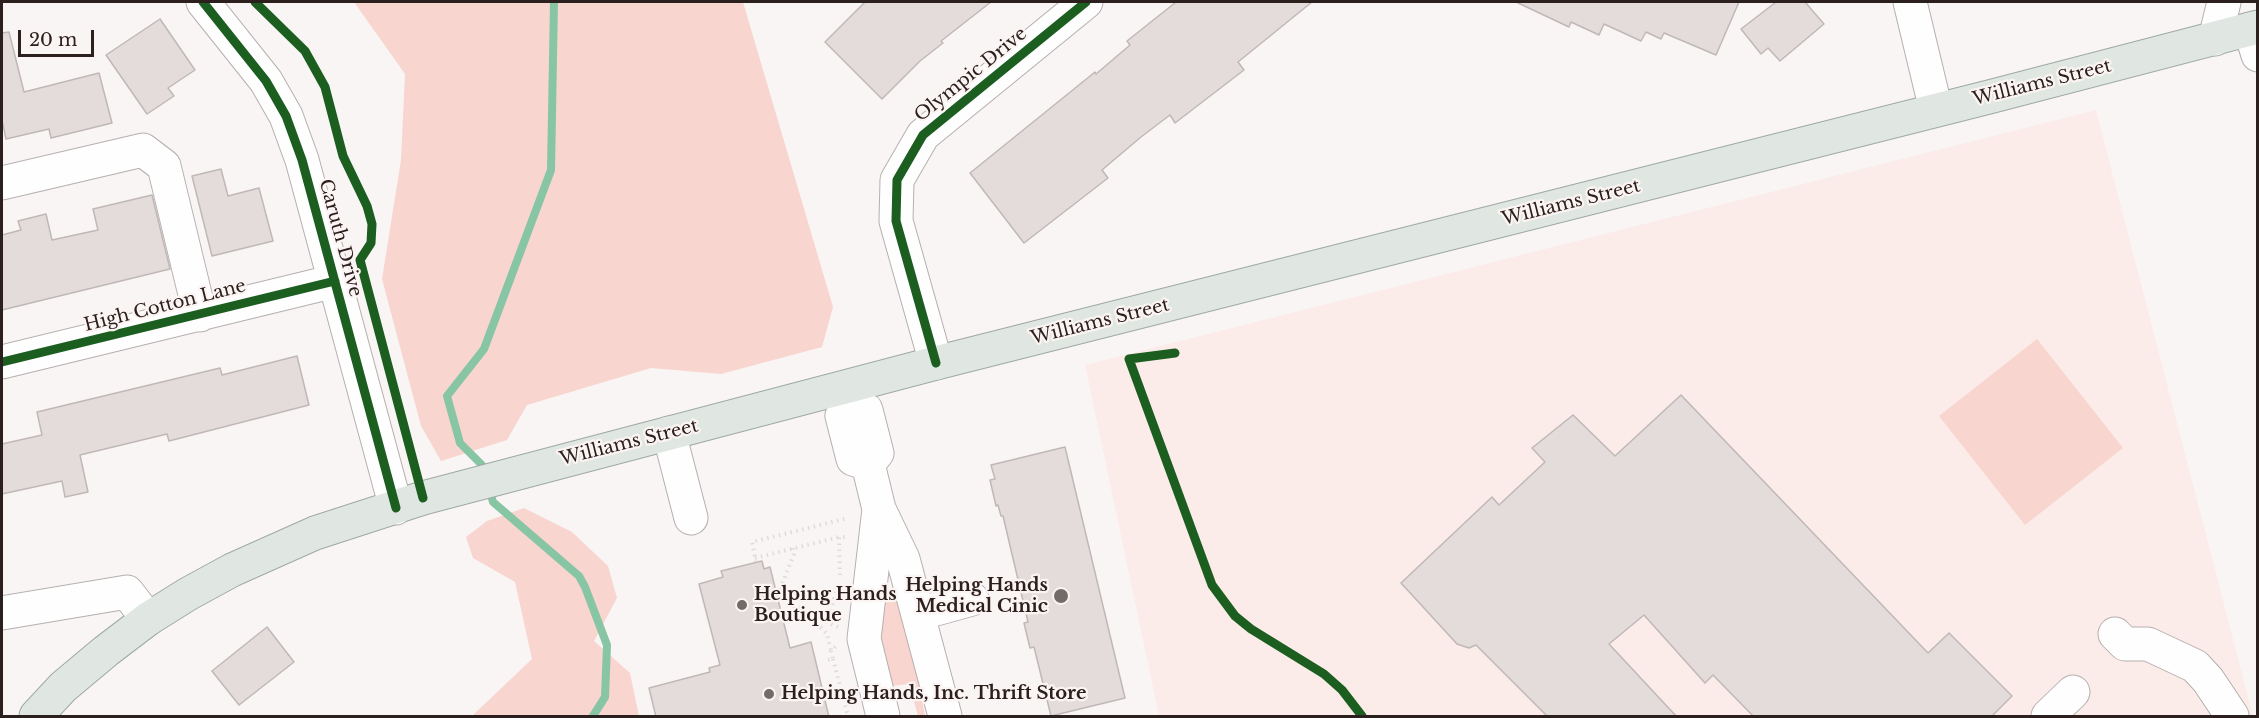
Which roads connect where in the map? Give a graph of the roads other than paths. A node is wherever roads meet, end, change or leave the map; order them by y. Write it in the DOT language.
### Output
graph roads {
  1 [pos="203,2"];
  2 [pos="1086,2"];
  3 [pos="1910,2"];
  4 [pos="2224,2"];
  5 [pos="2255,37"];
  6 [pos="2215,39"];
  7 [pos="1936,110"];
  8 [pos="2,183"];
  9 [pos="335,281"];
  10 [pos="200,315"];
  11 [pos="2,362"];
  12 [pos="936,363"];
  13 [pos="849,397"];
  14 [pos="669,433"];
  15 [pos="396,508"];
  16 [pos="868,512"];
  17 [pos="691,518"];
  18 [pos="972,599"];
  19 [pos="2,613"];
  20 [pos="918,614"];
  21 [pos="148,619"];
  22 [pos="2115,634"];
  23 [pos="2073,692"];
  24 [pos="36,717"];
  25 [pos="883,717"];
  26 [pos="945,717"];
  27 [pos="2048,717"];
  28 [pos="2232,717"];
  1 -- 9 [label="street, Caruth Drive"];
  2 -- 12 [label="street, Olympic Drive"];
  3 -- 7 [label="street"];
  4 -- 6 [label="street"];
  5 -- 6 [label="main road, Williams Street"];
  6 -- 7 [label="main road, Williams Street"];
  7 -- 12 [label="main road, Williams Street"];
  8 -- 10 [label="street"];
  9 -- 10 [label="street, High Cotton Lane"];
  9 -- 15 [label="street, Caruth Drive"];
  10 -- 11 [label="street, High Cotton Lane"];
  12 -- 13 [label="main road, Williams Street"];
  13 -- 14 [label="main road, Williams Street"];
  13 -- 16 [label="street"];
  14 -- 15 [label="main road, Williams Street"];
  14 -- 17 [label="street"];
  15 -- 21 [label="main road, Williams Street"];
  16 -- 20 [label="street"];
  16 -- 25 [label="street"];
  18 -- 20 [label="street"];
  19 -- 21 [label="street"];
  20 -- 26 [label="street"];
  21 -- 24 [label="main road, Williams Street"];
  22 -- 28 [label="street"];
  23 -- 27 [label="street"];
}
